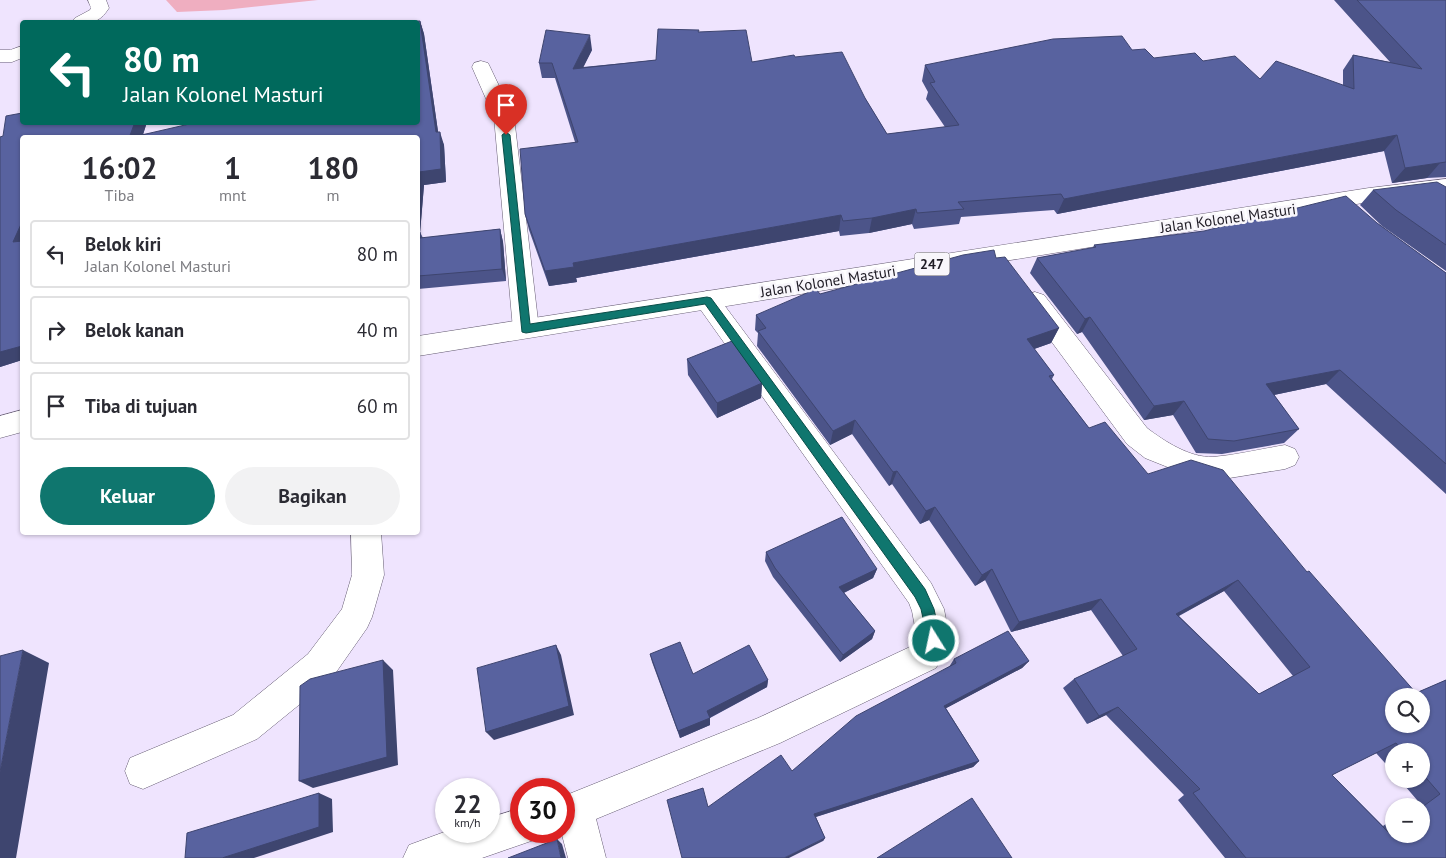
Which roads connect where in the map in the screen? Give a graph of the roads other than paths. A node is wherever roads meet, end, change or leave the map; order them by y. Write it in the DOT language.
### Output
graph roads {
  1 [pos="97,0"];
  2 [pos="85,20"];
  3 [pos="20,53"];
  4 [pos="0,56"];
  5 [pos="481,67"];
  6 [pos="1440,191"];
  7 [pos="1340,202"];
  8 [pos="1360,221"];
  9 [pos="1000,253"];
  10 [pos="707,300"];
  11 [pos="526,329"];
  12 [pos="420,346"];
  13 [pos="20,422"];
  14 [pos="0,427"];
  15 [pos="1285,457"];
  16 [pos="366,535"];
  17 [pos="143,771"];
  18 [pos="575,810"];
  19 [pos="575,826"];
  20 [pos="510,830"];
  21 [pos="422,858"];
  22 [pos="586,858"];
  1 -- 2 [label="street"];
  3 -- 4 [label="street"];
  5 -- 11 [label="street"];
  6 -- 7 [label="street, Jalan Kolonel Masturi / 247"];
  7 -- 8 [label="street"];
  7 -- 9 [label="street, Jalan Kolonel Masturi / 247"];
  9 -- 10 [label="street, Jalan Kolonel Masturi / 247"];
  9 -- 15 [label="street"];
  10 -- 11 [label="street, Jalan Kolonel Masturi / 247"];
  10 -- 18 [label="street"];
  11 -- 12 [label="street, Jalan Kolonel Masturi / 247"];
  13 -- 14 [label="street"];
  16 -- 17 [label="street"];
  19 -- 22 [label="street"];
  20 -- 21 [label="street"];
}
